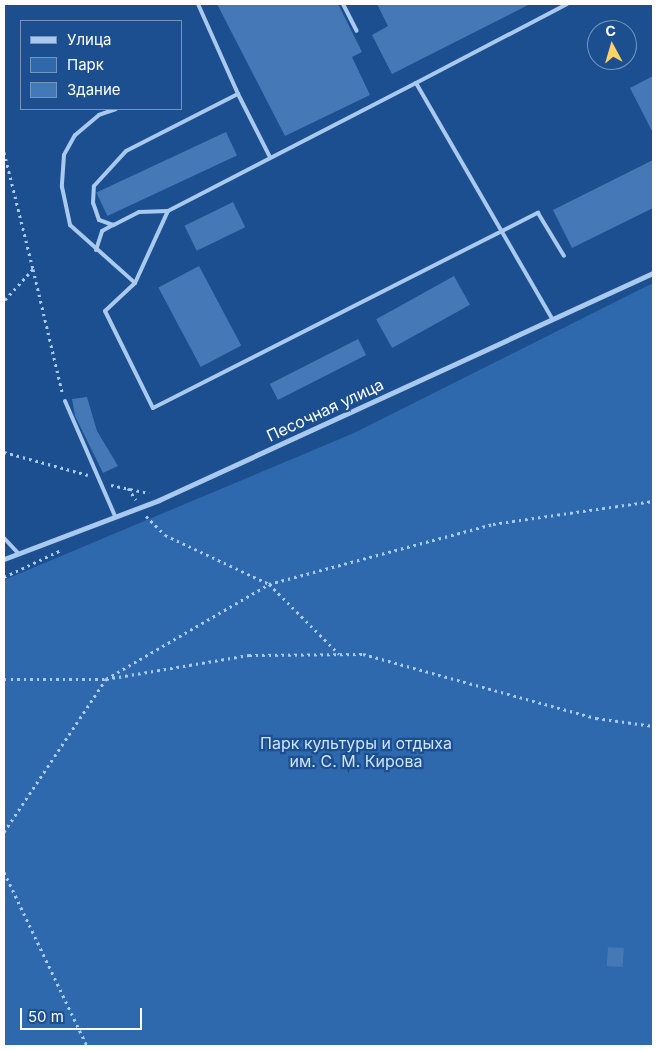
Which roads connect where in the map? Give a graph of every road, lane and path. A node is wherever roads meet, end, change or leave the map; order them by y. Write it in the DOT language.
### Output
graph roads {
  1 [pos="198,4"];
  2 [pos="344,4"];
  3 [pos="568,4"];
  4 [pos="357,32"];
  5 [pos="416,83"];
  6 [pos="238,94"];
  7 [pos="113,110"];
  8 [pos="4,152"];
  9 [pos="270,157"];
  10 [pos="168,211"];
  11 [pos="114,225"];
  12 [pos="501,232"];
  13 [pos="96,250"];
  14 [pos="564,256"];
  15 [pos="33,269"];
  16 [pos="653,273"];
  17 [pos="135,282"];
  18 [pos="4,300"];
  19 [pos="552,319"];
  20 [pos="65,401"];
  21 [pos="4,452"];
  22 [pos="98,478"];
  23 [pos="128,488"];
  24 [pos="159,500"];
  25 [pos="653,501"];
  26 [pos="140,507"];
  27 [pos="115,516"];
  28 [pos="4,538"];
  29 [pos="18,553"];
  30 [pos="4,559"];
  31 [pos="269,584"];
  32 [pos="340,654"];
  33 [pos="4,679"];
  34 [pos="106,679"];
  35 [pos="653,726"];
  36 [pos="4,832"];
  37 [pos="4,872"];
  38 [pos="87,1046"];
  1 -- 6 [label="lane"];
  2 -- 4 [label="lane"];
  3 -- 5 [label="lane"];
  5 -- 9 [label="lane"];
  5 -- 12 [label="lane"];
  6 -- 9 [label="lane"];
  6 -- 11 [label="lane"];
  7 -- 13 [label="lane"];
  8 -- 15 [label="path"];
  9 -- 10 [label="lane"];
  10 -- 11 [label="lane"];
  10 -- 17 [label="lane"];
  11 -- 13 [label="lane"];
  12 -- 14 [label="lane"];
  12 -- 17 [label="lane"];
  12 -- 19 [label="lane"];
  13 -- 17 [label="lane"];
  15 -- 18 [label="path"];
  15 -- 20 [label="path"];
  16 -- 19 [label="street, Песочная улица"];
  19 -- 24 [label="street, Песочная улица"];
  20 -- 22 [label="lane"];
  21 -- 22 [label="path"];
  22 -- 23 [label="path"];
  22 -- 27 [label="lane"];
  23 -- 24 [label="path"];
  23 -- 26 [label="path"];
  24 -- 26 [label="street, Песочная улица"];
  25 -- 31 [label="path"];
  26 -- 27 [label="street, Песочная улица"];
  26 -- 31 [label="path"];
  27 -- 29 [label="street, Песочная улица"];
  28 -- 29 [label="lane"];
  29 -- 30 [label="street, Песочная улица"];
  31 -- 32 [label="path"];
  31 -- 34 [label="path"];
  32 -- 34 [label="path"];
  32 -- 35 [label="path"];
  33 -- 34 [label="path"];
  34 -- 36 [label="path"];
  37 -- 38 [label="path"];
}
